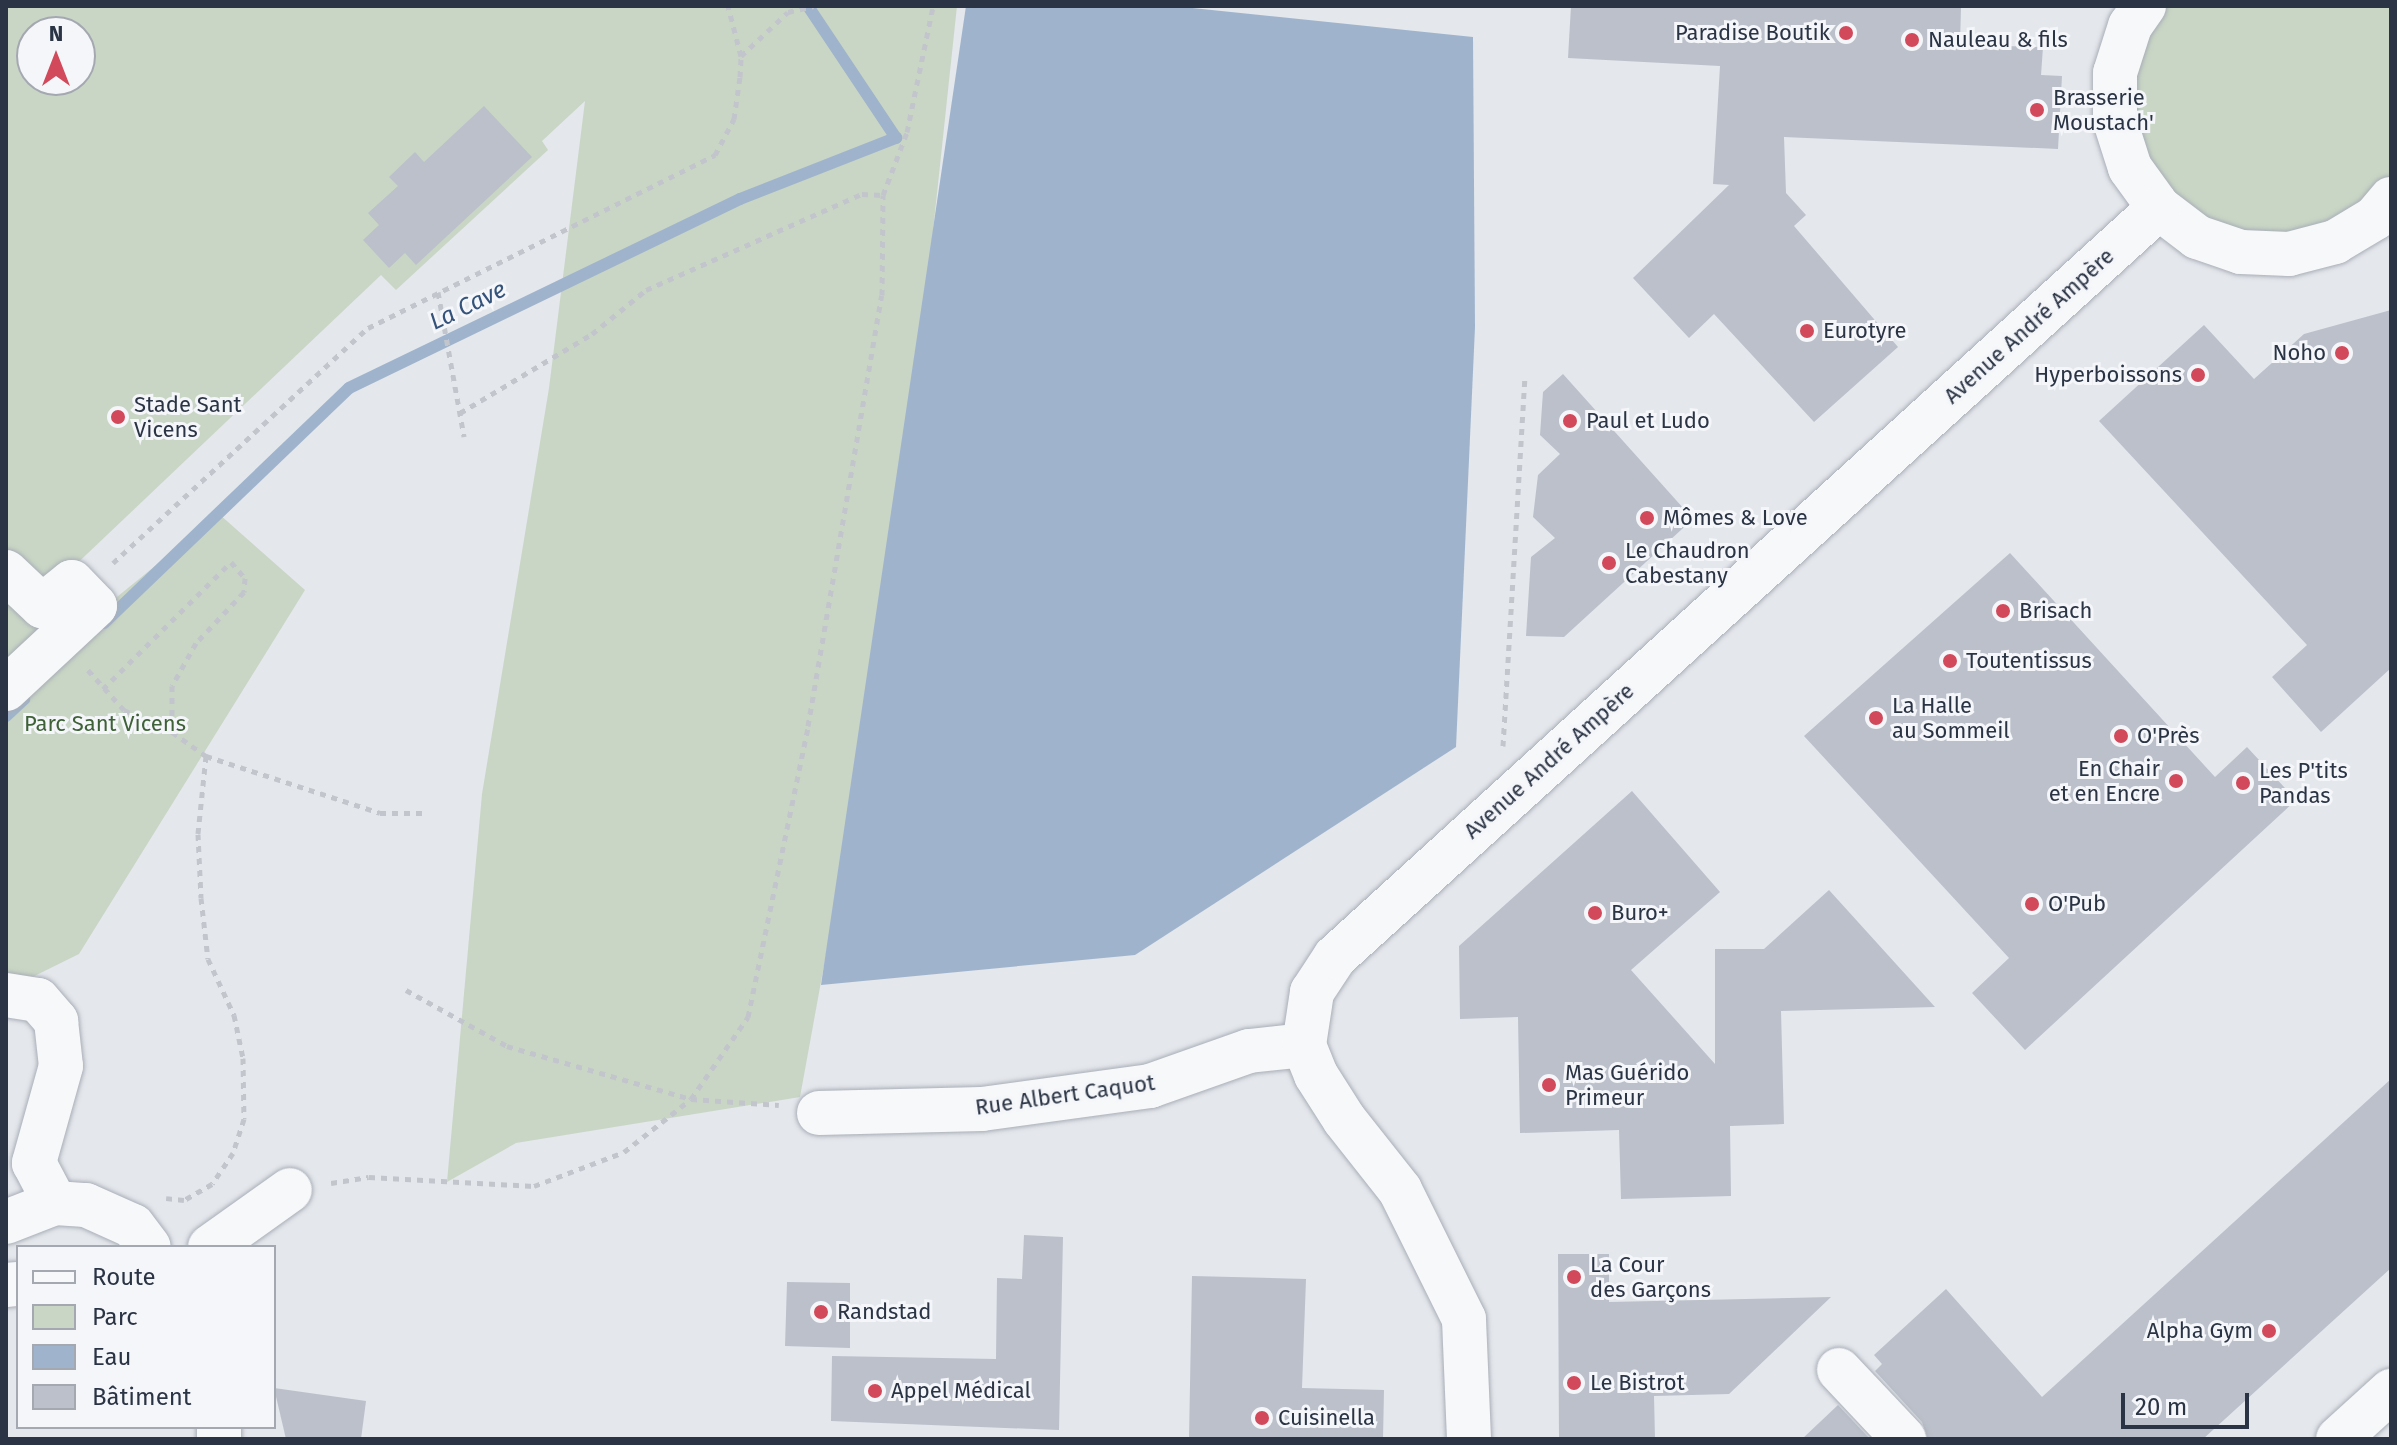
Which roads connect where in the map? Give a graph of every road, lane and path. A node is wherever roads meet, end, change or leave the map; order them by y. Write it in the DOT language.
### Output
graph roads {
  1 [pos="728,6"];
  2 [pos="813,6"];
  3 [pos="933,6"];
  4 [pos="2125,13"];
  5 [pos="741,56"];
  6 [pos="883,195"];
  7 [pos="2391,199"];
  8 [pos="2159,208"];
  9 [pos="438,292"];
  10 [pos="1525,379"];
  11 [pos="460,413"];
  12 [pos="464,437"];
  13 [pos="6,572"];
  14 [pos="82,593"];
  15 [pos="85,665"];
  16 [pos="6,689"];
  17 [pos="103,689"];
  18 [pos="172,732"];
  19 [pos="206,756"];
  20 [pos="1499,807"];
  21 [pos="425,813"];
  22 [pos="406,990"];
  23 [pos="6,995"];
  24 [pos="1304,1045"];
  25 [pos="691,1099"];
  26 [pos="819,1113"];
  27 [pos="290,1190"];
  28 [pos="154,1197"];
  29 [pos="55,1203"];
  30 [pos="6,1222"];
  31 [pos="147,1245"];
  32 [pos="213,1245"];
  33 [pos="1839,1370"];
  34 [pos="2385,1409"];
  35 [pos="1469,1439"];
  36 [pos="1904,1439"];
  37 [pos="2338,1439"];
  1 -- 5 [label="path"];
  2 -- 5 [label="path"];
  3 -- 6 [label="path"];
  4 -- 8 [label="street"];
  5 -- 9 [label="path"];
  6 -- 11 [label="path"];
  6 -- 25 [label="path"];
  7 -- 8 [label="street"];
  8 -- 20 [label="street, Avenue André Ampère"];
  9 -- 11 [label="path"];
  9 -- 14 [label="path"];
  10 -- 20 [label="path"];
  11 -- 12 [label="path"];
  13 -- 14 [label="street"];
  14 -- 16 [label="street"];
  15 -- 17 [label="path"];
  17 -- 18 [label="path"];
  17 -- 18 [label="path"];
  18 -- 19 [label="path"];
  19 -- 21 [label="path"];
  19 -- 28 [label="path"];
  20 -- 24 [label="street, Avenue André Ampère"];
  22 -- 25 [label="path"];
  23 -- 29 [label="street"];
  24 -- 26 [label="street, Rue Albert Caquot"];
  24 -- 35 [label="street"];
  25 -- 26 [label="path"];
  25 -- 27 [label="path"];
  27 -- 32 [label="street"];
  29 -- 30 [label="street"];
  29 -- 31 [label="street"];
  33 -- 36 [label="street"];
  34 -- 37 [label="street"];
}
